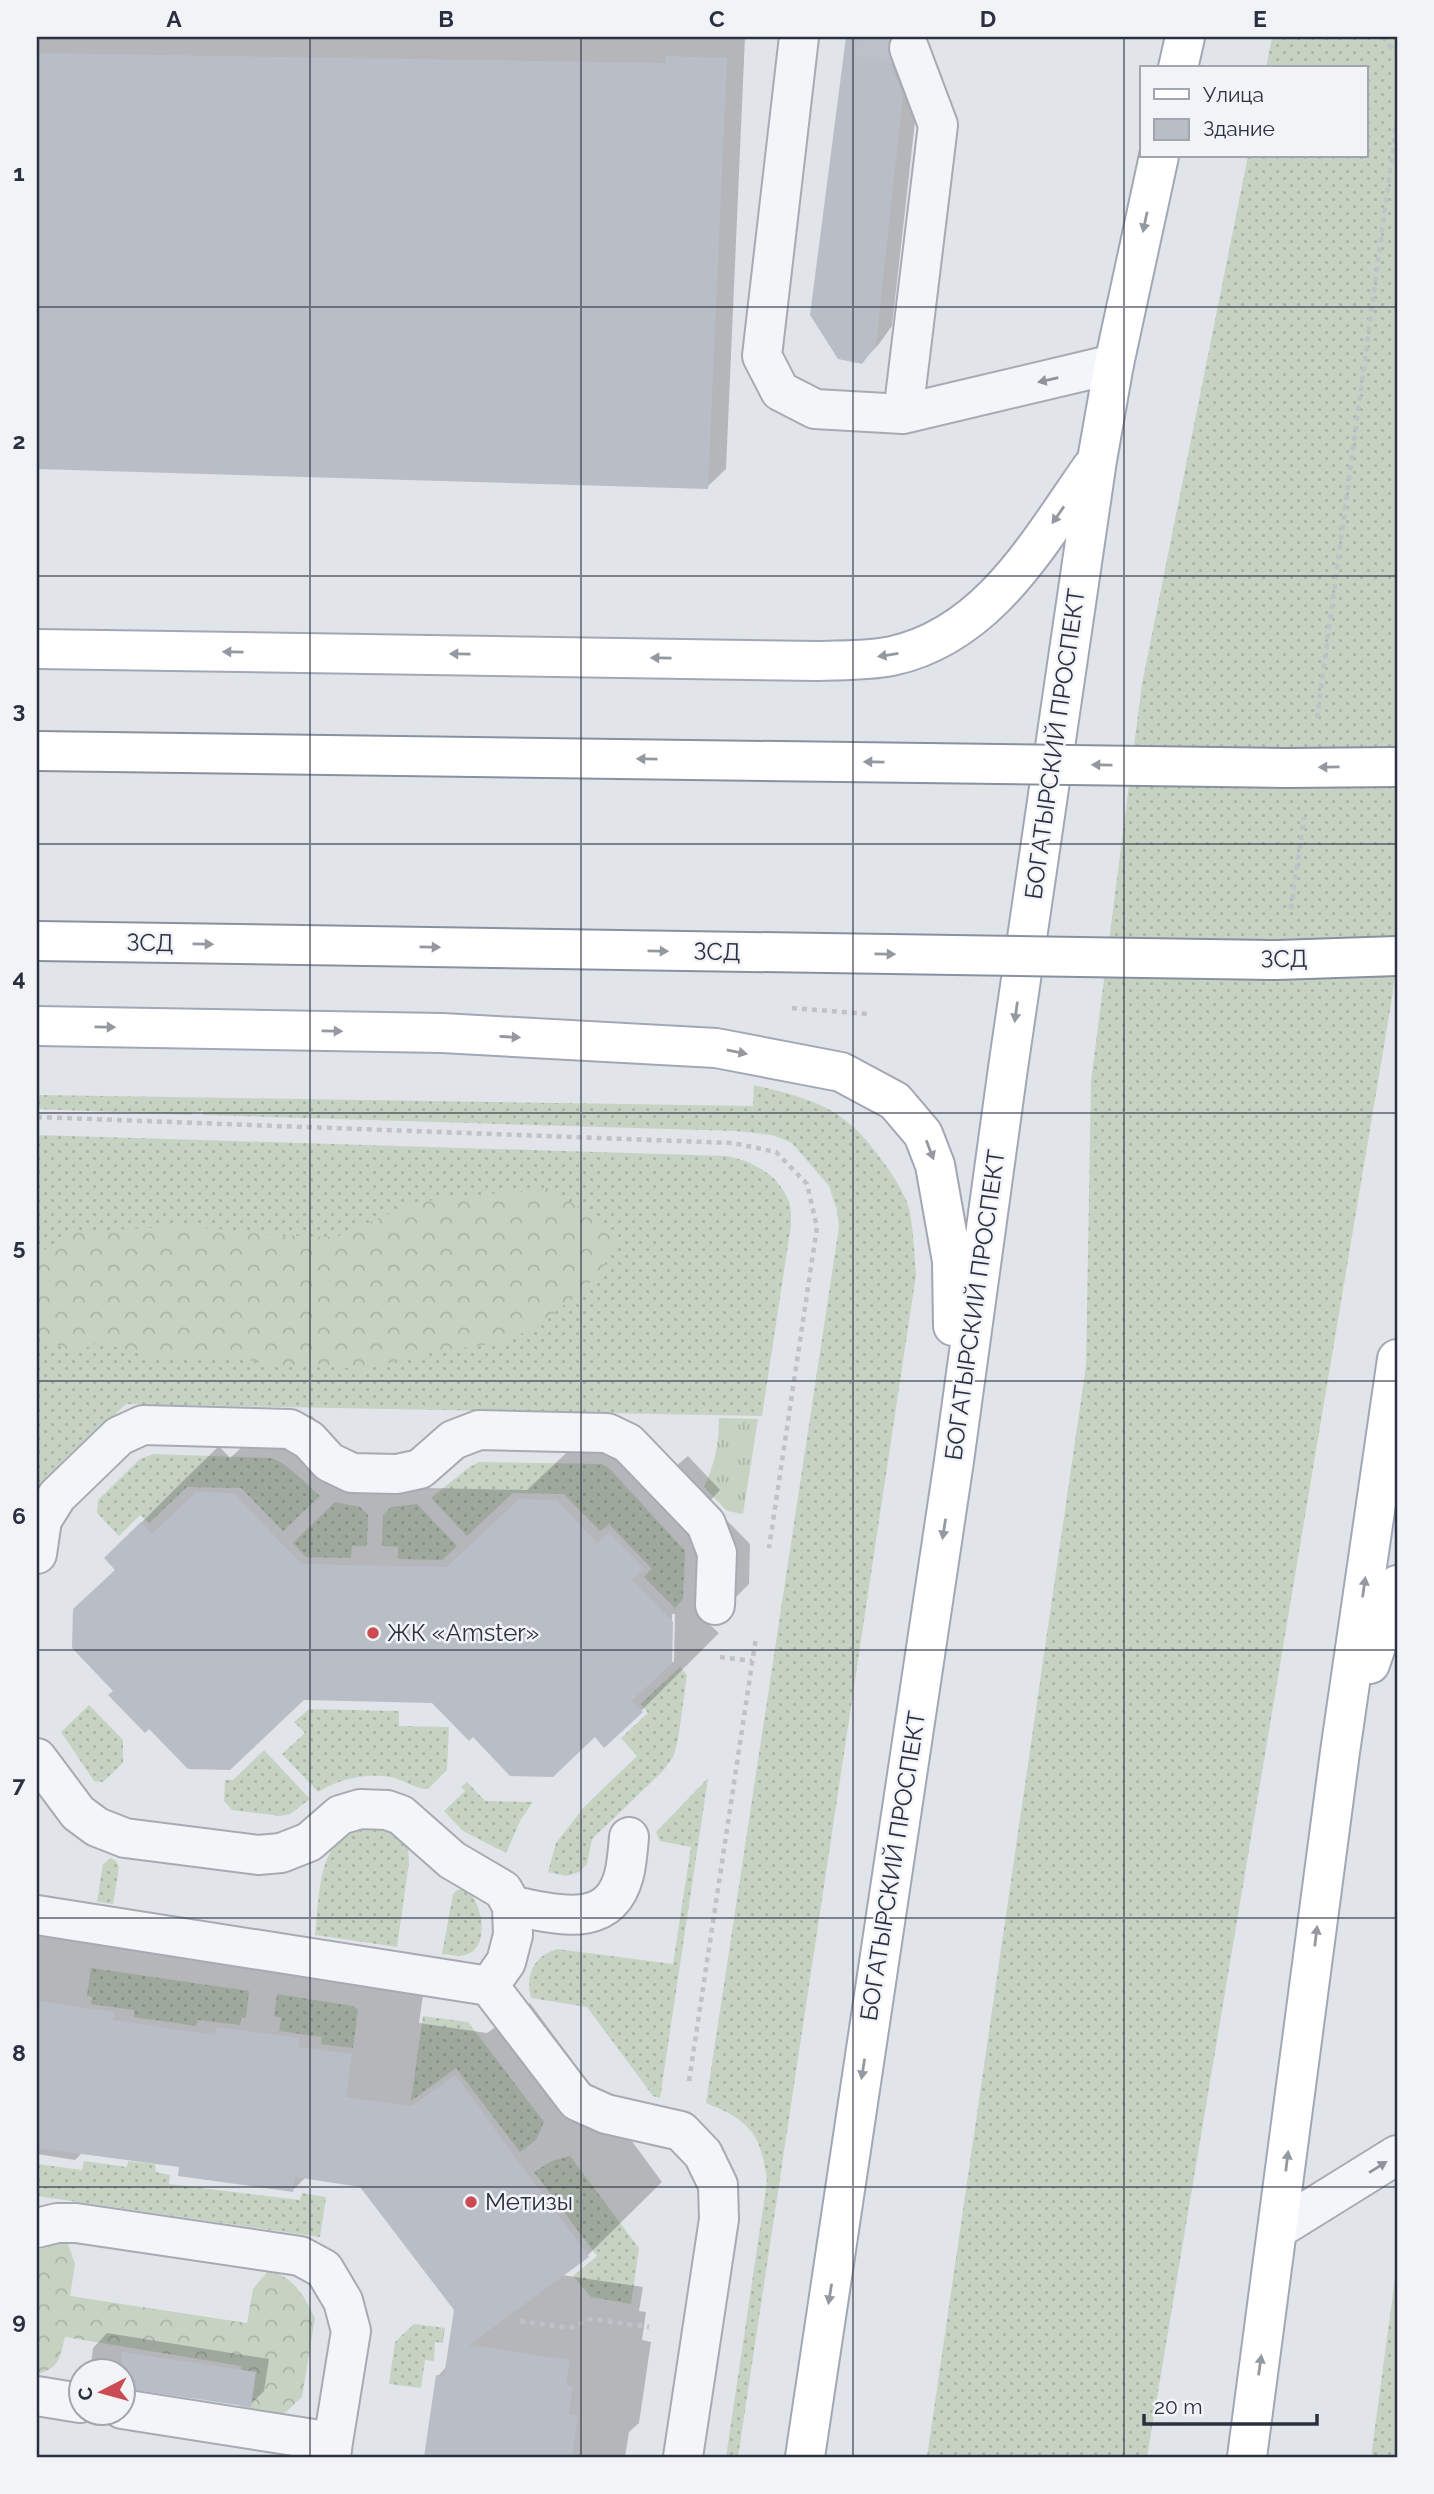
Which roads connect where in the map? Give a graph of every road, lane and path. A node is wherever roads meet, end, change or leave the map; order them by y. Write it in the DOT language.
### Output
graph roads {
  1 [pos="799,37"];
  2 [pos="1185,37"];
  3 [pos="1383,37"];
  4 [pos="909,48"];
  5 [pos="1397,55"];
  6 [pos="1178,66"];
  7 [pos="1397,119"];
  8 [pos="1159,158"];
  9 [pos="1114,364"];
  10 [pos="903,414"];
  11 [pos="1097,460"];
  12 [pos="37,649"];
  13 [pos="1316,722"];
  14 [pos="37,751"];
  15 [pos="1397,767"];
  16 [pos="1305,804"];
  17 [pos="1290,914"];
  18 [pos="37,941"];
  19 [pos="1397,956"];
  20 [pos="37,1026"];
  21 [pos="1397,1359"];
  22 [pos="954,1461"];
  23 [pos="37,1554"];
  24 [pos="1397,1586"];
  25 [pos="715,1605"];
  26 [pos="717,1656"];
  27 [pos="752,1661"];
  28 [pos="1340,1752"];
  29 [pos="37,1758"];
  30 [pos="49,1800"];
  31 [pos="629,1837"];
  32 [pos="512,1906"];
  33 [pos="37,1915"];
  34 [pos="489,1986"];
  35 [pos="1397,2155"];
  36 [pos="37,2228"];
  37 [pos="1278,2229"];
  38 [pos="520,2321"];
  39 [pos="649,2327"];
  40 [pos="37,2396"];
  41 [pos="66,2401"];
  42 [pos="136,2413"];
  43 [pos="332,2450"];
  44 [pos="683,2457"];
  45 [pos="805,2457"];
  46 [pos="1247,2457"];
  1 -- 10 [label="lane"];
  2 -- 6 [label="main road"];
  3 -- 5 [label="path"];
  4 -- 10 [label="lane"];
  7 -- 13 [label="path"];
  8 -- 9 [label="main road, БОГАТЫРСКИЙ ПРОСПЕКТ, one-way"];
  9 -- 10 [label="lane, one-way"];
  9 -- 11 [label="main road, БОГАТЫРСКИЙ ПРОСПЕКТ"];
  11 -- 12 [label="main road, one-way"];
  11 -- 22 [label="main road, БОГАТЫРСКИЙ ПРОСПЕКТ, one-way"];
  15 -- 14 [label="main road, one-way, bridge"];
  16 -- 17 [label="path"];
  18 -- 19 [label="main road, ЗСД, one-way, bridge"];
  20 -- 22 [label="main road, one-way"];
  28 -- 21 [label="main road, one-way"];
  22 -- 45 [label="main road, БОГАТЫРСКИЙ ПРОСПЕКТ, one-way"];
  23 -- 25 [label="lane"];
  24 -- 28 [label="main road"];
  26 -- 27 [label="path"];
  37 -- 28 [label="main road, one-way"];
  29 -- 30 [label="lane"];
  30 -- 32 [label="lane"];
  31 -- 32 [label="lane"];
  32 -- 34 [label="lane"];
  33 -- 34 [label="lane"];
  34 -- 44 [label="lane"];
  37 -- 35 [label="lane, one-way"];
  36 -- 43 [label="lane"];
  46 -- 37 [label="main road, one-way"];
  38 -- 39 [label="path"];
  40 -- 41 [label="lane"];
  42 -- 43 [label="lane"];
}
